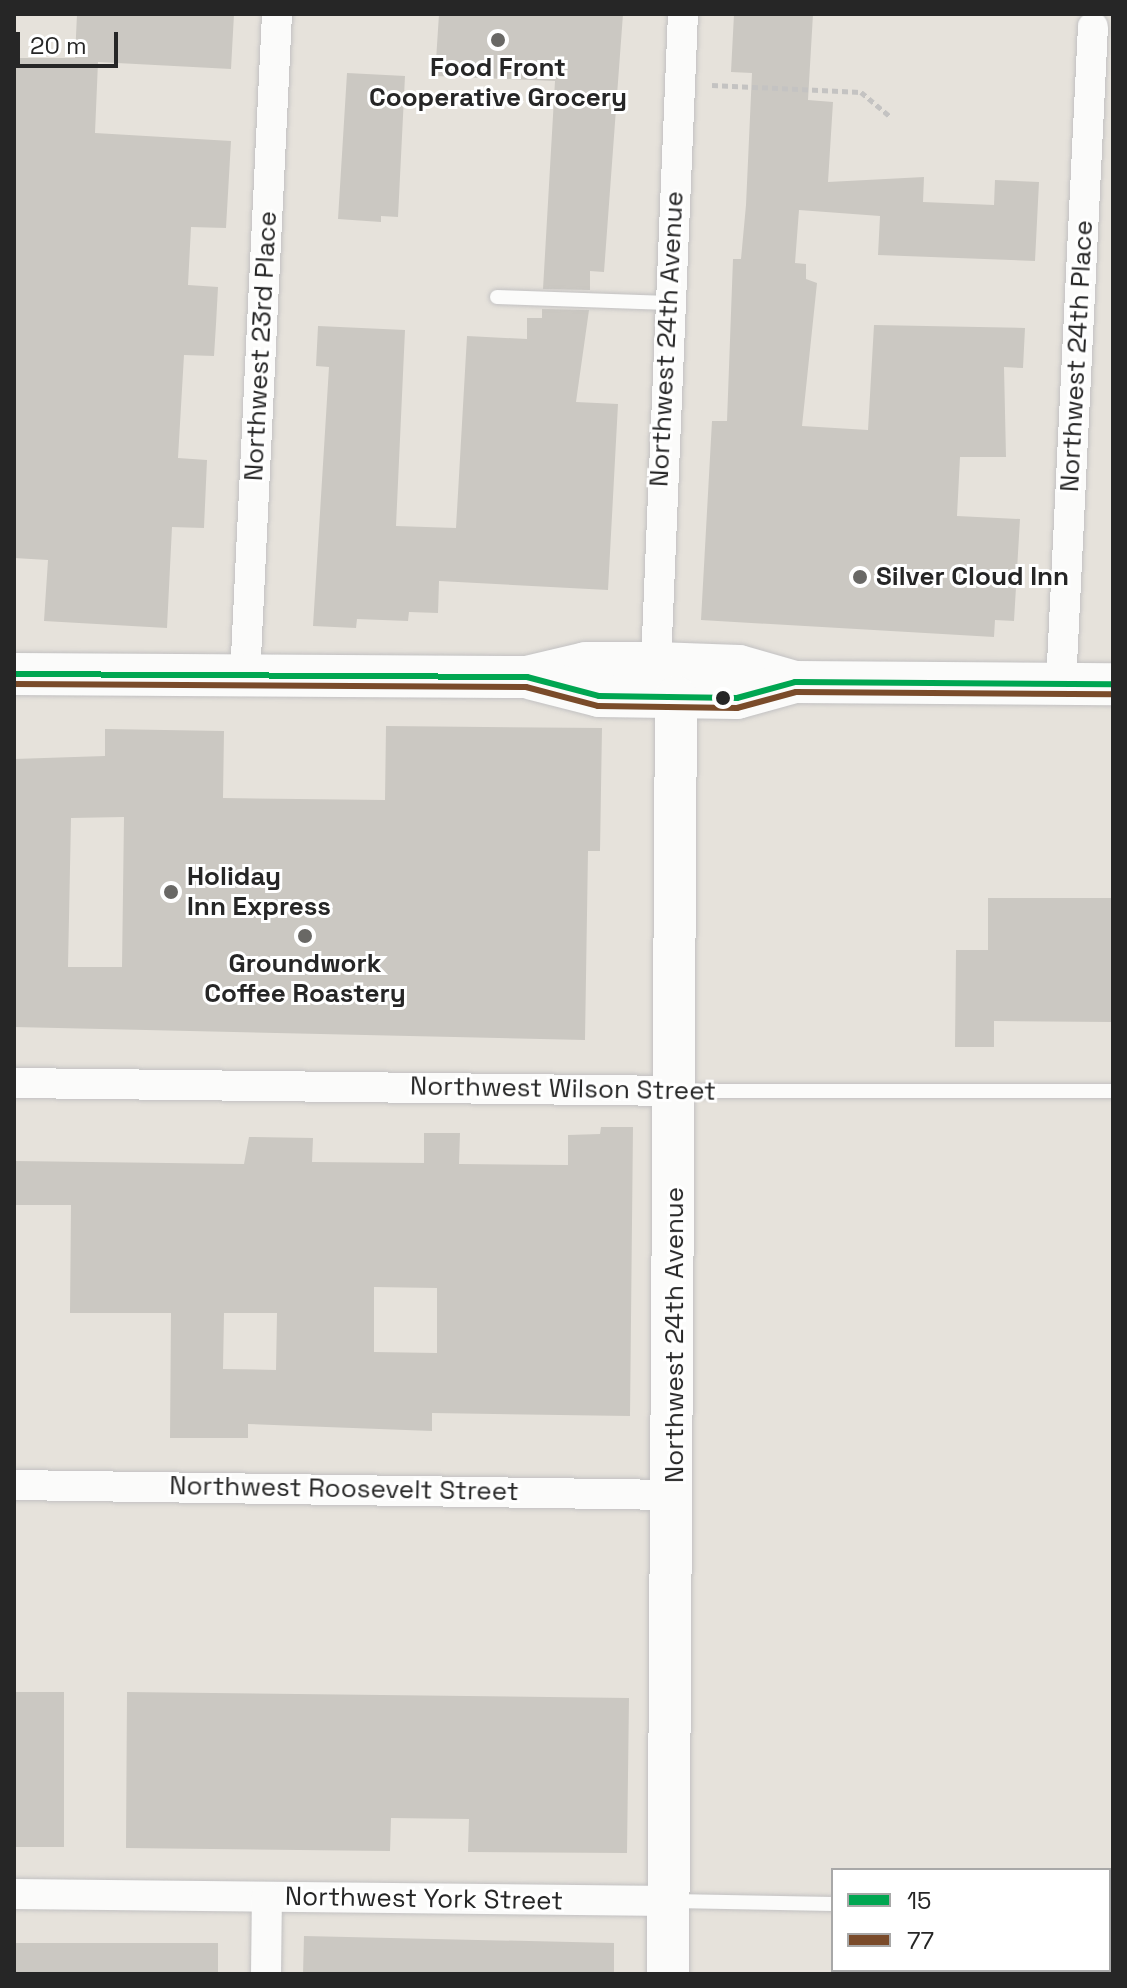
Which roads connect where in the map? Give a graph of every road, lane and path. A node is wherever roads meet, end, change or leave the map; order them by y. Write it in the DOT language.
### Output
graph roads {
  1 [pos="277,14"];
  2 [pos="683,14"];
  3 [pos="1093,27"];
  4 [pos="679,83"];
  5 [pos="891,117"];
  6 [pos="497,297"];
  7 [pos="669,303"];
  8 [pos="14,674"];
  9 [pos="245,678"];
  10 [pos="666,680"];
  11 [pos="1113,684"];
  12 [pos="1061,685"];
  13 [pos="14,1083"];
  14 [pos="675,1091"];
  15 [pos="1113,1091"];
  16 [pos="14,1485"];
  17 [pos="674,1495"];
  18 [pos="14,1894"];
  19 [pos="267,1897"];
  20 [pos="669,1901"];
  21 [pos="831,1904"];
  22 [pos="266,1974"];
  23 [pos="668,1974"];
  1 -- 9 [label="street, Northwest 23rd Place"];
  2 -- 4 [label="street, Northwest 24th Avenue"];
  3 -- 12 [label="street, Northwest 24th Place"];
  4 -- 5 [label="path"];
  4 -- 7 [label="street, Northwest 24th Avenue"];
  6 -- 7 [label="lane"];
  7 -- 10 [label="street, Northwest 24th Avenue"];
  8 -- 9 [label="street"];
  9 -- 10 [label="street"];
  10 -- 12 [label="street"];
  10 -- 14 [label="street, Northwest 24th Avenue"];
  11 -- 12 [label="street"];
  13 -- 14 [label="street, Northwest Wilson Street"];
  14 -- 15 [label="lane, Northwest Wilson Street"];
  14 -- 17 [label="street, Northwest 24th Avenue"];
  16 -- 17 [label="street, Northwest Roosevelt Street"];
  17 -- 20 [label="street, Northwest 24th Avenue"];
  18 -- 19 [label="street, Northwest York Street"];
  19 -- 20 [label="street, Northwest York Street"];
  19 -- 22 [label="street"];
  20 -- 21 [label="lane, Northwest York Street"];
  20 -- 23 [label="street, Northwest 24th Avenue"];
}
